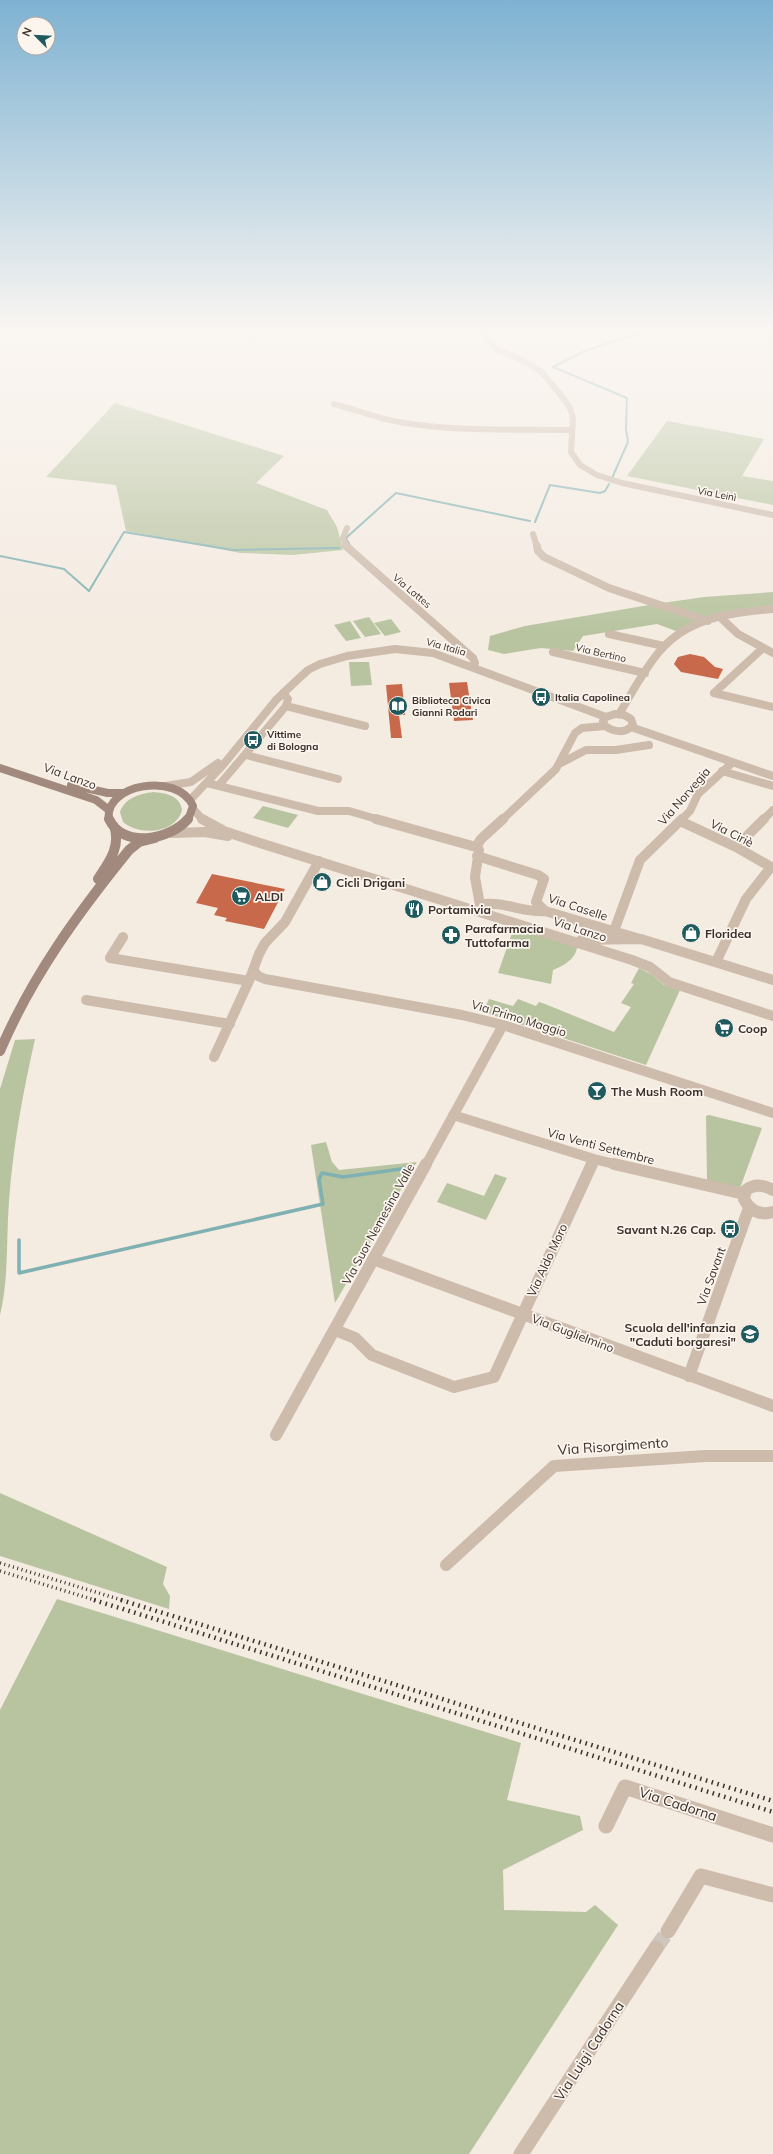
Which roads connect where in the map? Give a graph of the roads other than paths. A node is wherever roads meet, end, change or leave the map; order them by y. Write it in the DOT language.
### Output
graph roads {
  1 [pos="571,433"];
  2 [pos="773,514"];
  3 [pos="347,528"];
  4 [pos="533,534"];
  5 [pos="773,609"];
  6 [pos="719,616"];
  7 [pos="708,621"];
  8 [pos="609,634"];
  9 [pos="664,646"];
  10 [pos="762,649"];
  11 [pos="553,652"];
  12 [pos="773,653"];
  13 [pos="473,666"];
  14 [pos="645,673"];
  15 [pos="283,693"];
  16 [pos="286,706"];
  17 [pos="773,707"];
  18 [pos="619,714"];
  19 [pos="605,722"];
  20 [pos="365,726"];
  21 [pos="631,727"];
  22 [pos="649,745"];
  23 [pos="231,754"];
  24 [pos="246,754"];
  25 [pos="560,763"];
  26 [pos="732,763"];
  27 [pos="0,768"];
  28 [pos="722,771"];
  29 [pos="773,776"];
  30 [pos="34,777"];
  31 [pos="338,779"];
  32 [pos="207,783"];
  33 [pos="220,784"];
  34 [pos="165,786"];
  35 [pos="773,786"];
  36 [pos="123,793"];
  37 [pos="191,800"];
  38 [pos="109,810"];
  39 [pos="194,810"];
  40 [pos="773,810"];
  41 [pos="680,821"];
  42 [pos="115,829"];
  43 [pos="172,833"];
  44 [pos="155,838"];
  45 [pos="260,843"];
  46 [pos="736,847"];
  47 [pos="476,852"];
  48 [pos="319,862"];
  49 [pos="772,868"];
  50 [pos="81,908"];
  51 [pos="479,908"];
  52 [pos="545,911"];
  53 [pos="614,931"];
  54 [pos="123,938"];
  55 [pos="567,939"];
  56 [pos="641,939"];
  57 [pos="630,959"];
  58 [pos="716,962"];
  59 [pos="253,970"];
  60 [pos="773,980"];
  61 [pos="249,981"];
  62 [pos="86,1000"];
  63 [pos="773,1016"];
  64 [pos="230,1024"];
  65 [pos="503,1025"];
  66 [pos="0,1051"];
  67 [pos="214,1057"];
  68 [pos="773,1114"];
  69 [pos="453,1115"];
  70 [pos="594,1159"];
  71 [pos="772,1188"];
  72 [pos="744,1194"];
  73 [pos="749,1208"];
  74 [pos="773,1212"];
  75 [pos="373,1259"];
  76 [pos="522,1314"];
  77 [pos="335,1330"];
  78 [pos="689,1376"];
  79 [pos="773,1406"];
  80 [pos="276,1435"];
  81 [pos="773,1456"];
  82 [pos="446,1565"];
  83 [pos="606,1826"];
  84 [pos="773,1835"];
  85 [pos="773,1895"];
  86 [pos="668,1931"];
  87 [pos="656,1948"];
  88 [pos="521,2154"];
  1 -- 2 [label="street, Via Leinì"];
  3 -- 13 [label="street, Via Lattes"];
  4 -- 7 [label="street"];
  5 -- 6 [label="street"];
  6 -- 7 [label="street"];
  6 -- 10 [label="street"];
  7 -- 9 [label="street"];
  8 -- 9 [label="street, Via Bertino"];
  9 -- 14 [label="street"];
  10 -- 12 [label="street"];
  10 -- 17 [label="street"];
  11 -- 14 [label="street, Via Bertino"];
  13 -- 15 [label="street, Via Italia"];
  13 -- 19 [label="street, Via Italia"];
  14 -- 18 [label="street"];
  15 -- 16 [label="street"];
  15 -- 23 [label="street, Via Italia"];
  16 -- 20 [label="street"];
  16 -- 24 [label="street"];
  18 -- 19 [label="street"];
  18 -- 21 [label="street"];
  19 -- 21 [label="street"];
  19 -- 25 [label="street"];
  21 -- 26 [label="street"];
  22 -- 25 [label="street"];
  23 -- 32 [label="street, Via Italia"];
  23 -- 34 [label="street, Via Italia"];
  24 -- 31 [label="street"];
  24 -- 33 [label="street"];
  25 -- 47 [label="street"];
  26 -- 28 [label="street, Via Norvegia"];
  26 -- 29 [label="street"];
  27 -- 30 [label="main road"];
  28 -- 35 [label="street"];
  28 -- 41 [label="street, Via Norvegia"];
  30 -- 36 [label="main road, Via Lanzo"];
  30 -- 38 [label="main road, Via Lanzo"];
  32 -- 33 [label="street"];
  32 -- 37 [label="street, Via Italia"];
  33 -- 47 [label="street"];
  34 -- 36 [label="main road"];
  34 -- 37 [label="main road"];
  36 -- 38 [label="main road"];
  37 -- 39 [label="main road"];
  38 -- 42 [label="main road"];
  39 -- 43 [label="main road"];
  39 -- 45 [label="street, Via Lanzo"];
  40 -- 46 [label="street"];
  41 -- 46 [label="street, Via Ciriè"];
  41 -- 53 [label="street, Via Norvegia"];
  42 -- 44 [label="main road"];
  42 -- 50 [label="main road"];
  43 -- 44 [label="main road"];
  43 -- 45 [label="street, Via Lanzo"];
  44 -- 50 [label="main road"];
  45 -- 48 [label="street, Via Lanzo"];
  46 -- 49 [label="street, Via Ciriè"];
  47 -- 51 [label="street"];
  47 -- 52 [label="street, Via Caselle"];
  48 -- 51 [label="street, Via Lanzo"];
  48 -- 59 [label="street"];
  49 -- 58 [label="street"];
  50 -- 66 [label="main road"];
  51 -- 52 [label="street"];
  51 -- 55 [label="street, Via Lanzo"];
  52 -- 53 [label="street, Via Caselle"];
  53 -- 56 [label="street, Via Lanzo"];
  54 -- 61 [label="street"];
  55 -- 56 [label="street"];
  55 -- 57 [label="street, Via Lanzo"];
  56 -- 57 [label="street"];
  56 -- 58 [label="street, Via Lanzo"];
  57 -- 63 [label="street, Via Lanzo"];
  58 -- 60 [label="street, Via Lanzo"];
  59 -- 61 [label="street"];
  59 -- 65 [label="street, Via Primo Maggio"];
  61 -- 64 [label="street"];
  62 -- 64 [label="street"];
  64 -- 67 [label="street"];
  65 -- 68 [label="street, Via Primo Maggio"];
  65 -- 69 [label="street, Via Suor Nemesina Valle"];
  69 -- 70 [label="street, Via Venti Settembre"];
  69 -- 75 [label="street, Via Suor Nemesina Valle"];
  70 -- 72 [label="street, Via Venti Settembre"];
  70 -- 76 [label="street, Via Aldo Moro"];
  71 -- 72 [label="street"];
  72 -- 73 [label="street"];
  73 -- 74 [label="street"];
  73 -- 78 [label="street, Via Savant"];
  75 -- 76 [label="street, Via Guglielmino"];
  75 -- 77 [label="street, Via Suor Nemesina Valle"];
  76 -- 77 [label="street, Via Aldo Moro"];
  76 -- 78 [label="street, Via Guglielmino"];
  77 -- 80 [label="street, Via Suor Nemesina Valle"];
  78 -- 79 [label="street, Via Guglielmino"];
  81 -- 82 [label="street, Via Risorgimento"];
  83 -- 84 [label="street, Via Cadorna"];
  85 -- 86 [label="street"];
  87 -- 88 [label="street, Via Luigi Cadorna"];
}
